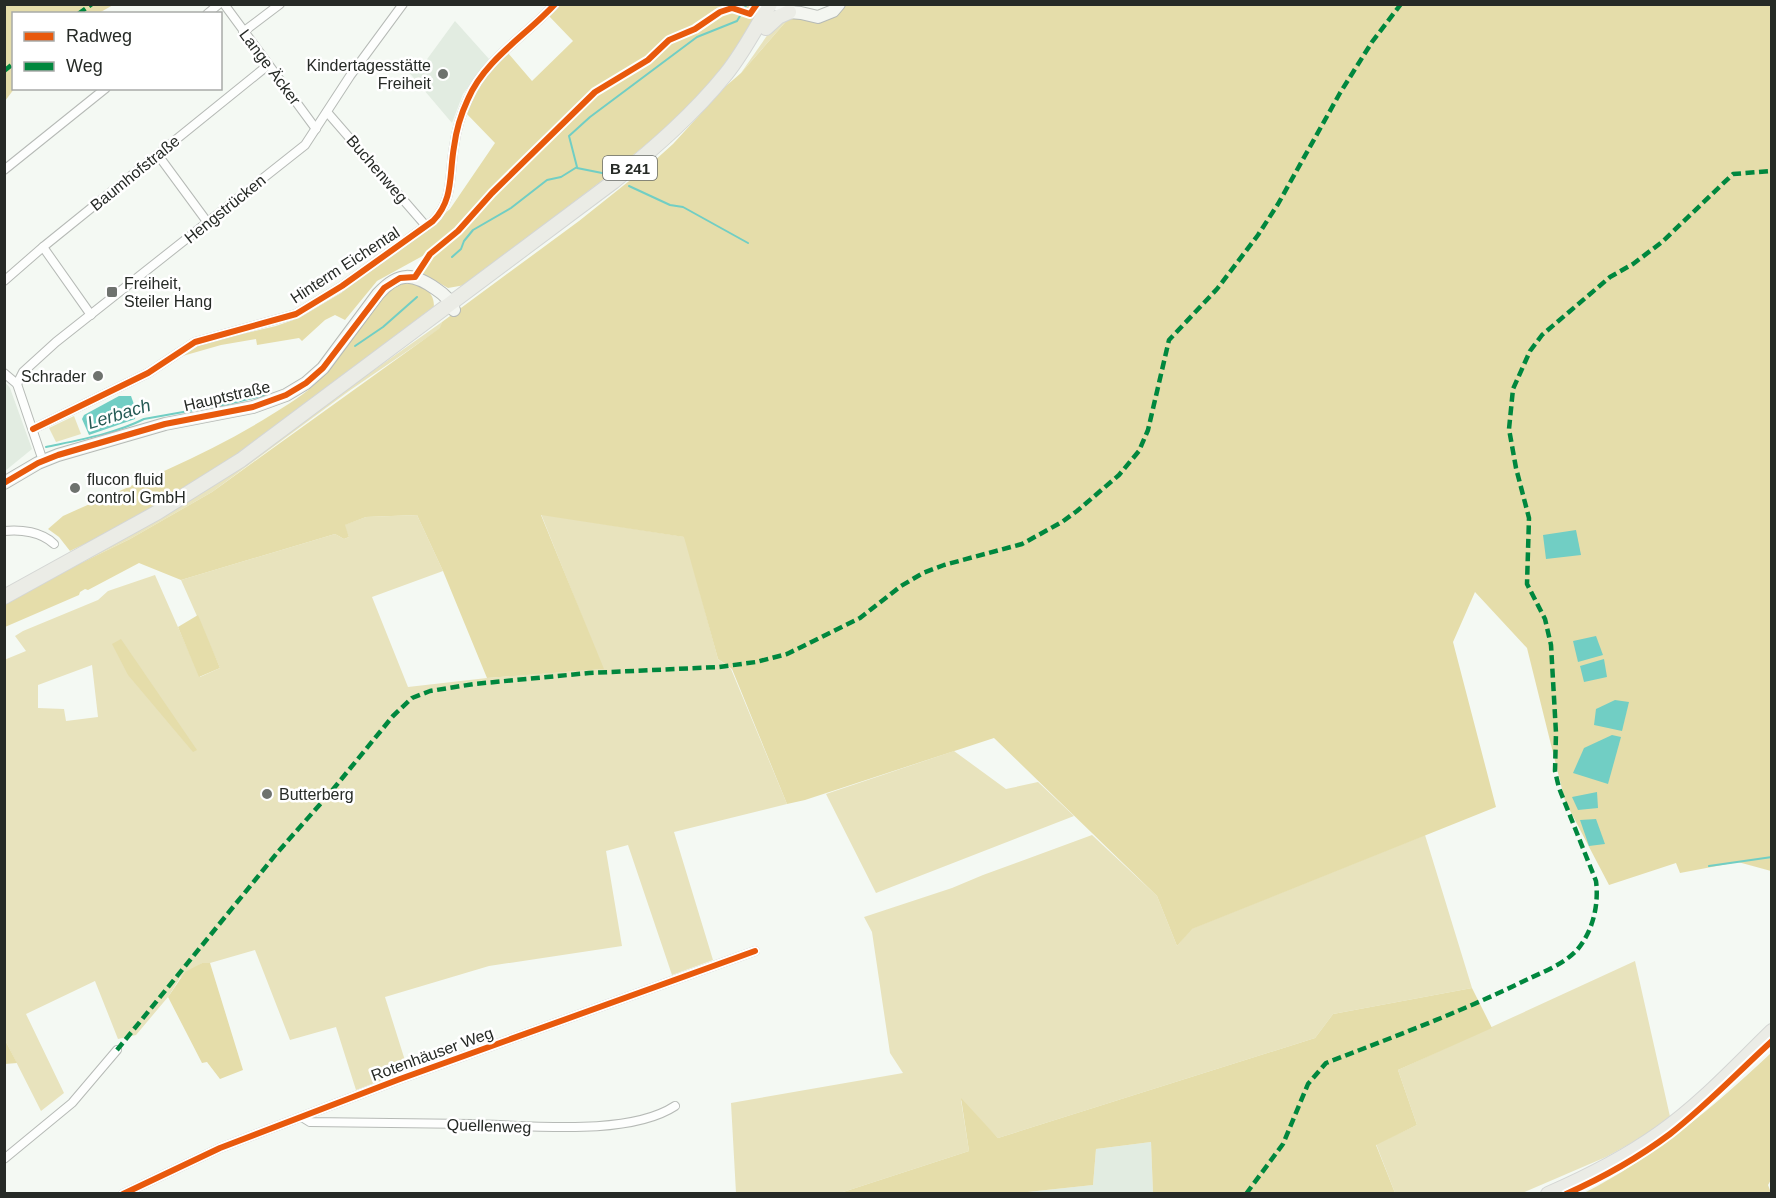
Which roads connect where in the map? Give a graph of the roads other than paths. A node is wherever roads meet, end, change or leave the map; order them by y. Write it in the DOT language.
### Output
graph roads {
  1 [pos="224,4"];
  2 [pos="280,4"];
  3 [pos="403,4"];
  4 [pos="555,4"];
  5 [pos="839,4"];
  6 [pos="785,7"];
  7 [pos="243,32"];
  8 [pos="267,66"];
  9 [pos="104,90"];
  10 [pos="327,112"];
  11 [pos="316,129"];
  12 [pos="158,155"];
  13 [pos="4,170"];
  14 [pos="208,222"];
  15 [pos="426,226"];
  16 [pos="43,247"];
  17 [pos="4,281"];
  18 [pos="451,307"];
  19 [pos="92,315"];
  20 [pos="4,373"];
  21 [pos="17,384"];
  22 [pos="33,429"];
  23 [pos="43,461"];
  24 [pos="4,483"];
  25 [pos="4,531"];
  26 [pos="54,544"];
  27 [pos="4,597"];
  28 [pos="755,951"];
  29 [pos="1772,1031"];
  30 [pos="117,1050"];
  31 [pos="675,1106"];
  32 [pos="302,1117"];
  33 [pos="4,1159"];
  34 [pos="123,1194"];
  35 [pos="1548,1194"];
  1 -- 7 [label="street, Lange Äcker"];
  2 -- 7 [label="street"];
  3 -- 10 [label="street, Hengstrücken"];
  4 -- 15 [label="street, Hinterm Eichental"];
  5 -- 6 [label="street"];
  6 -- 18 [label="main road, B 241"];
  6 -- 18 [label="main road, B 241"];
  7 -- 8 [label="street, Lange Äcker"];
  8 -- 11 [label="street, Lange Äcker"];
  8 -- 12 [label="street, Baumhofstraße"];
  9 -- 13 [label="street"];
  10 -- 11 [label="street, Hengstrücken"];
  10 -- 15 [label="street, Buchenweg"];
  11 -- 14 [label="street, Hengstrücken"];
  12 -- 14 [label="street"];
  12 -- 16 [label="street, Baumhofstraße"];
  14 -- 19 [label="street, Hengstrücken"];
  15 -- 22 [label="street, Hinterm Eichental"];
  16 -- 17 [label="street, Baumhofstraße"];
  16 -- 19 [label="street"];
  18 -- 23 [label="street, Hauptstraße"];
  18 -- 27 [label="main road, B 241"];
  19 -- 21 [label="street, Hengstrücken"];
  20 -- 21 [label="street"];
  21 -- 22 [label="street"];
  22 -- 23 [label="street"];
  23 -- 24 [label="street, Hauptstraße"];
  25 -- 26 [label="street"];
  28 -- 32 [label="street, Rotenhäuser Weg"];
  29 -- 35 [label="main road"];
  30 -- 33 [label="street"];
  31 -- 32 [label="street, Quellenweg"];
  32 -- 34 [label="street, Rotenhäuser Weg"];
}
